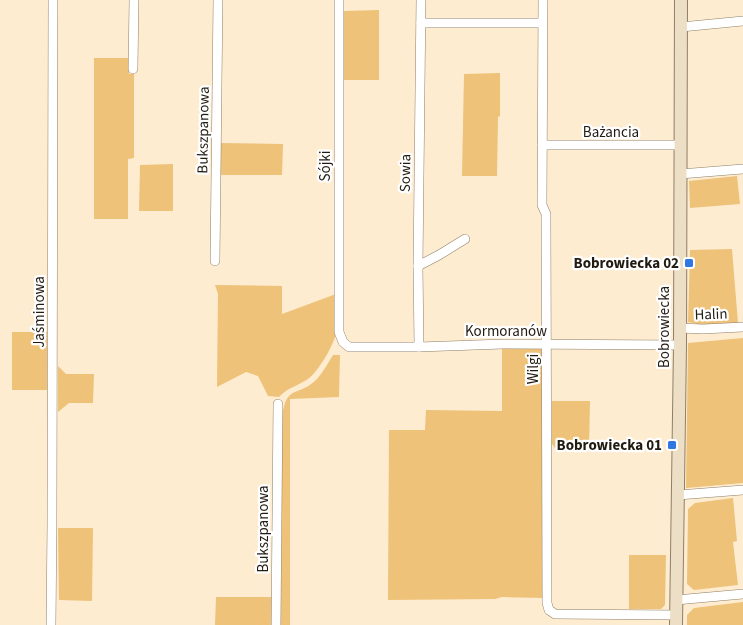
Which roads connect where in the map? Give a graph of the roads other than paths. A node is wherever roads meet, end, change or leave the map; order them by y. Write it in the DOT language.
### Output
graph roads {
  1 [pos="53,0"];
  2 [pos="134,0"];
  3 [pos="218,0"];
  4 [pos="339,0"];
  5 [pos="420,0"];
  6 [pos="543,0"];
  7 [pos="681,0"];
  8 [pos="743,21"];
  9 [pos="420,23"];
  10 [pos="542,24"];
  11 [pos="681,27"];
  12 [pos="133,69"];
  13 [pos="542,145"];
  14 [pos="680,145"];
  15 [pos="743,169"];
  16 [pos="680,174"];
  17 [pos="465,239"];
  18 [pos="215,261"];
  19 [pos="418,266"];
  20 [pos="743,327"];
  21 [pos="680,328"];
  22 [pos="338,332"];
  23 [pos="547,345"];
  24 [pos="680,345"];
  25 [pos="420,347"];
  26 [pos="278,404"];
  27 [pos="743,490"];
  28 [pos="678,495"];
  29 [pos="743,594"];
  30 [pos="676,600"];
  31 [pos="676,620"];
  32 [pos="51,625"];
  33 [pos="276,625"];
  1 -- 32 [label="street, Jaśminowa"];
  2 -- 12 [label="street"];
  3 -- 18 [label="street, Bukszpanowa"];
  4 -- 22 [label="street, Sójki"];
  5 -- 9 [label="street, Sowia"];
  6 -- 10 [label="street, Wilgi"];
  7 -- 11 [label="street, Bobrowiecka"];
  8 -- 11 [label="street"];
  9 -- 10 [label="street"];
  9 -- 19 [label="street, Sowia"];
  10 -- 13 [label="street, Wilgi"];
  11 -- 14 [label="street, Bobrowiecka"];
  13 -- 14 [label="street, Bażancia"];
  13 -- 23 [label="street, Wilgi"];
  14 -- 16 [label="street, Bobrowiecka"];
  15 -- 16 [label="street"];
  16 -- 21 [label="street, Bobrowiecka"];
  17 -- 19 [label="street"];
  19 -- 25 [label="street, Sowia"];
  20 -- 21 [label="street, Halin"];
  21 -- 24 [label="street, Bobrowiecka"];
  22 -- 25 [label="street, Kormoranów"];
  23 -- 24 [label="street, Kormoranów"];
  23 -- 25 [label="street, Kormoranów"];
  23 -- 31 [label="street, Wilgi"];
  24 -- 28 [label="street, Bobrowiecka"];
  26 -- 33 [label="street, Bukszpanowa"];
  27 -- 28 [label="street"];
  28 -- 30 [label="street, Bobrowiecka"];
  29 -- 30 [label="street"];
  30 -- 31 [label="street, Bobrowiecka"];
}
